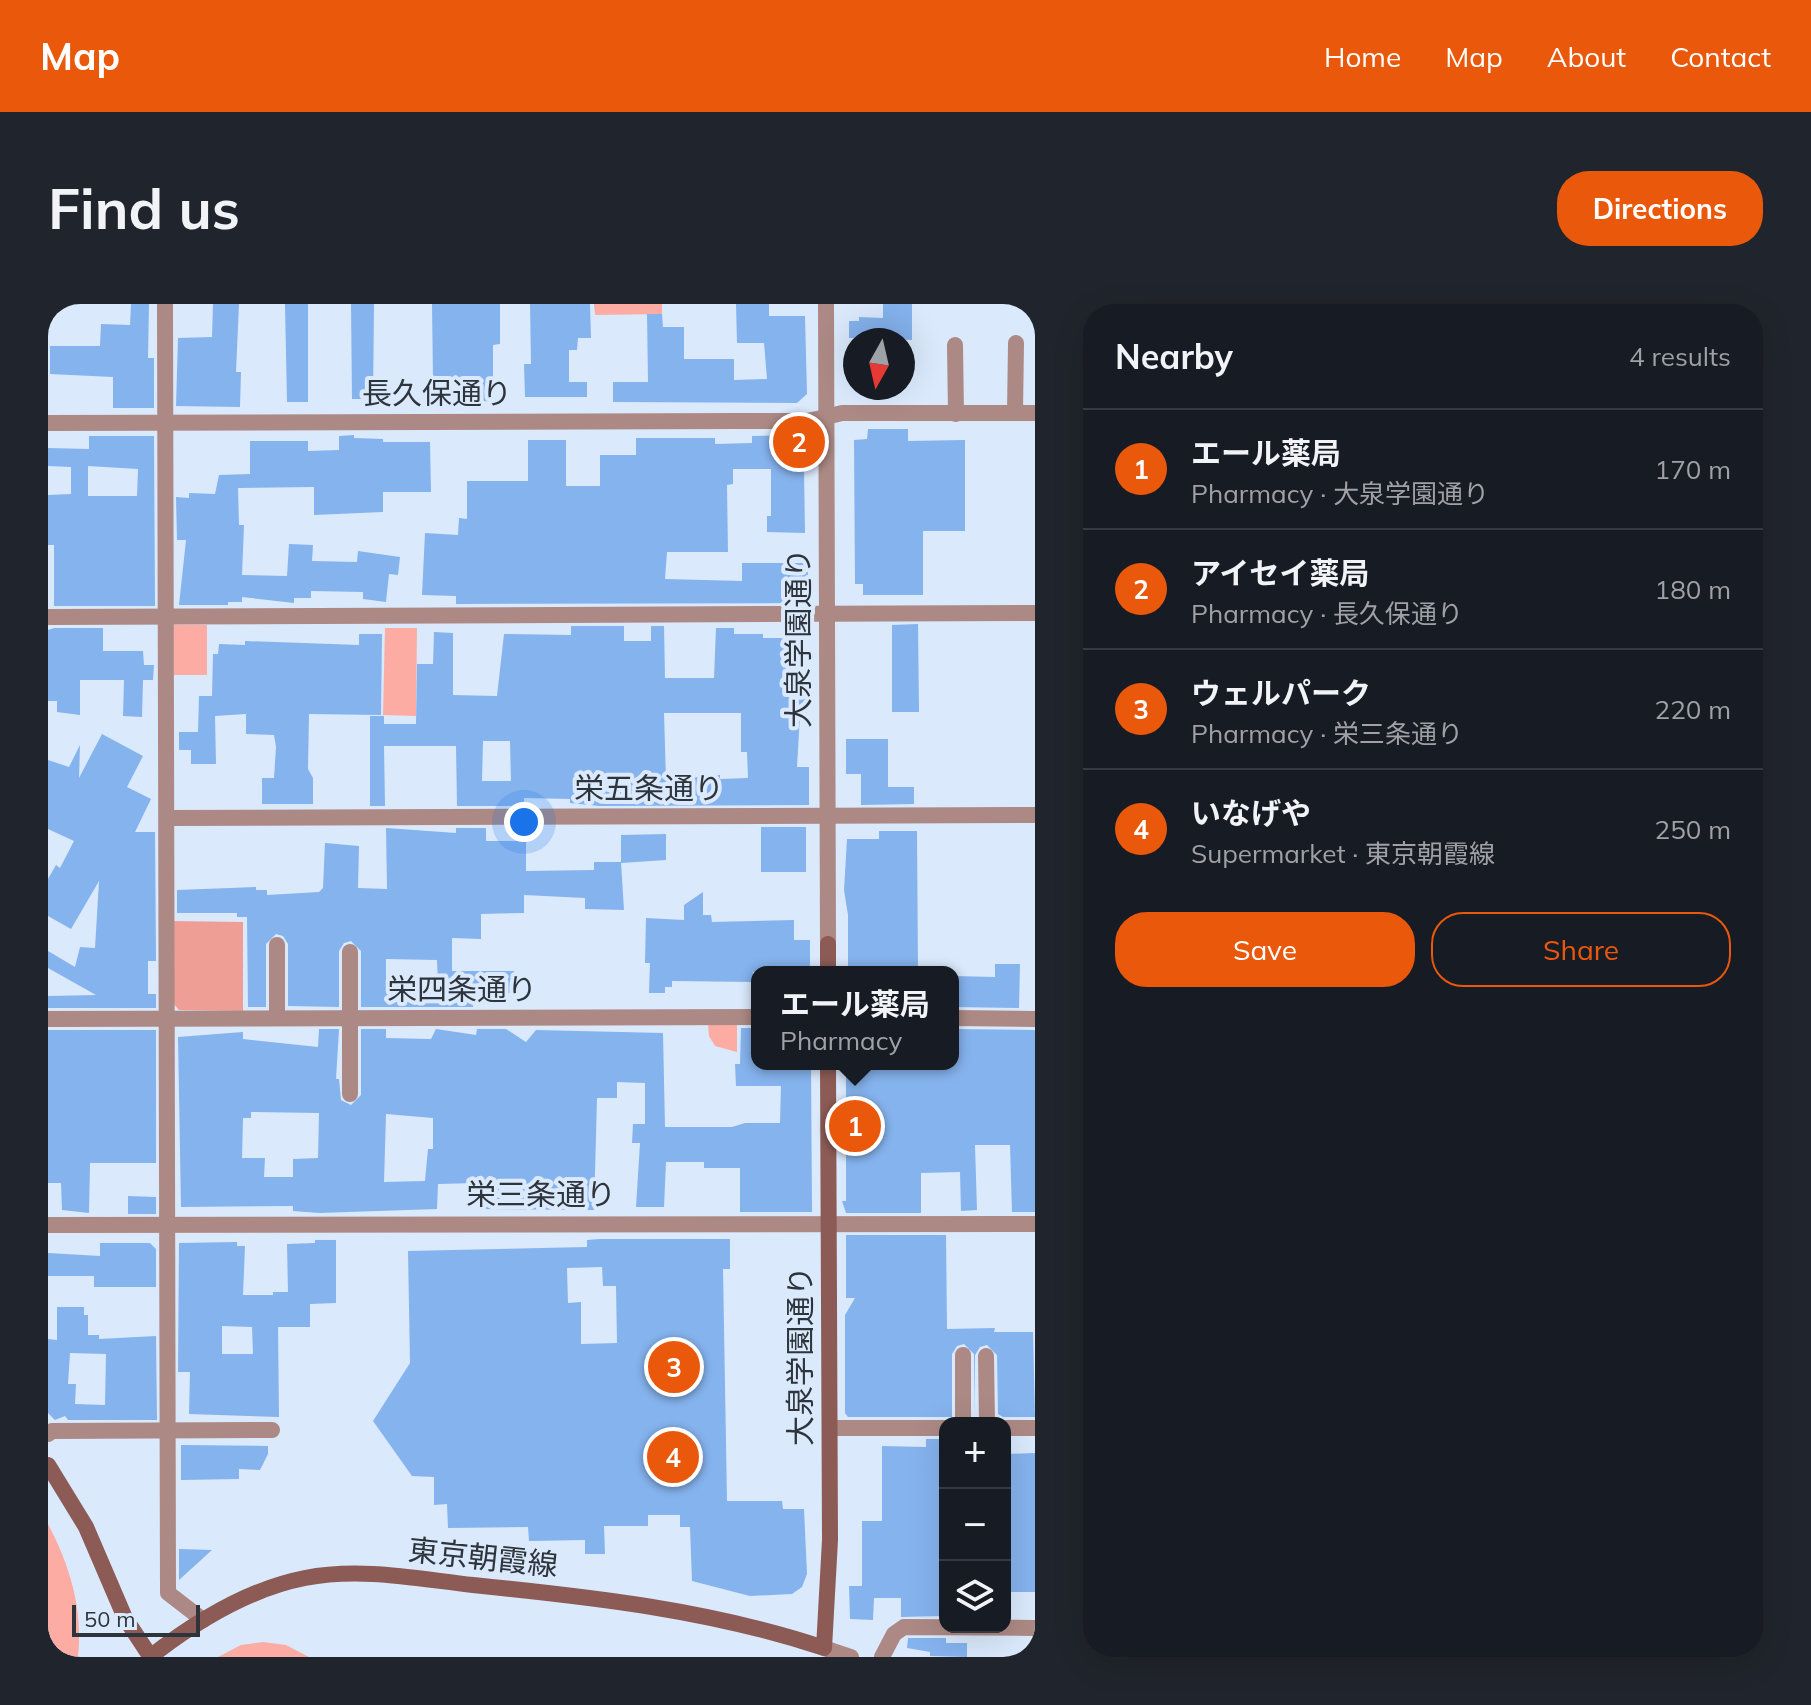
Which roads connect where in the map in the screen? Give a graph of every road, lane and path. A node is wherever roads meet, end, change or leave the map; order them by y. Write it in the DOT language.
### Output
graph roads {
  1 [pos="165,304"];
  2 [pos="826,304"];
  3 [pos="1016,343"];
  4 [pos="955,345"];
  5 [pos="1015,413"];
  6 [pos="1035,413"];
  7 [pos="956,414"];
  8 [pos="826,417"];
  9 [pos="48,423"];
  10 [pos="166,423"];
  11 [pos="1035,613"];
  12 [pos="828,614"];
  13 [pos="48,617"];
  14 [pos="166,617"];
  15 [pos="1035,815"];
  16 [pos="828,816"];
  17 [pos="167,818"];
  18 [pos="828,944"];
  19 [pos="277,945"];
  20 [pos="350,952"];
  21 [pos="828,966"];
  22 [pos="751,1017"];
  23 [pos="168,1018"];
  24 [pos="277,1018"];
  25 [pos="350,1018"];
  26 [pos="959,1018"];
  27 [pos="48,1019"];
  28 [pos="1035,1019"];
  29 [pos="828,1070"];
  30 [pos="350,1094"];
  31 [pos="829,1223"];
  32 [pos="168,1224"];
  33 [pos="1035,1224"];
  34 [pos="48,1225"];
  35 [pos="963,1355"];
  36 [pos="986,1356"];
  37 [pos="963,1417"];
  38 [pos="987,1417"];
  39 [pos="830,1428"];
  40 [pos="939,1428"];
  41 [pos="1011,1428"];
  42 [pos="1035,1428"];
  43 [pos="168,1429"];
  44 [pos="272,1430"];
  45 [pos="48,1434"];
  46 [pos="48,1465"];
  47 [pos="203,1620"];
  48 [pos="1035,1628"];
  49 [pos="824,1648"];
  50 [pos="150,1657"];
  51 [pos="851,1657"];
  52 [pos="882,1657"];
  1 -- 10 [label="street"];
  2 -- 8 [label="street, 大泉学園通り"];
  3 -- 5 [label="street"];
  4 -- 7 [label="street"];
  5 -- 6 [label="street, 長久保通り"];
  5 -- 7 [label="street, 長久保通り"];
  7 -- 8 [label="street, 長久保通り"];
  8 -- 10 [label="street, 長久保通り"];
  8 -- 12 [label="street, 大泉学園通り"];
  9 -- 10 [label="street, 長久保通り"];
  10 -- 14 [label="street"];
  11 -- 12 [label="street"];
  12 -- 14 [label="street"];
  12 -- 16 [label="street, 大泉学園通り"];
  13 -- 14 [label="street"];
  14 -- 17 [label="street"];
  15 -- 16 [label="street, 栄五条通り"];
  16 -- 17 [label="street, 栄五条通り"];
  16 -- 18 [label="street, 大泉学園通り"];
  17 -- 23 [label="street"];
  18 -- 21 [label="main road, 大泉学園通り"];
  19 -- 24 [label="street"];
  20 -- 25 [label="street"];
  22 -- 25 [label="street, 栄四条通り"];
  23 -- 24 [label="street, 栄四条通り"];
  23 -- 27 [label="street, 栄四条通り"];
  23 -- 32 [label="street"];
  24 -- 25 [label="street, 栄四条通り"];
  25 -- 30 [label="street"];
  26 -- 28 [label="street"];
  29 -- 31 [label="main road, 大泉学園通り"];
  31 -- 32 [label="street, 栄三条通り"];
  31 -- 33 [label="street, 栄三条通り"];
  31 -- 39 [label="main road, 大泉学園通り"];
  32 -- 34 [label="street, 栄三条通り"];
  32 -- 43 [label="street"];
  35 -- 37 [label="street"];
  36 -- 38 [label="street"];
  39 -- 40 [label="street"];
  39 -- 49 [label="main road, 大泉学園通り"];
  41 -- 42 [label="street"];
  43 -- 44 [label="street"];
  43 -- 45 [label="street"];
  43 -- 47 [label="street"];
  46 -- 50 [label="main road, 東京朝霞線"];
  47 -- 49 [label="main road, 東京朝霞線"];
  47 -- 50 [label="main road, 東京朝霞線"];
  48 -- 52 [label="street"];
  49 -- 51 [label="street"];
}
